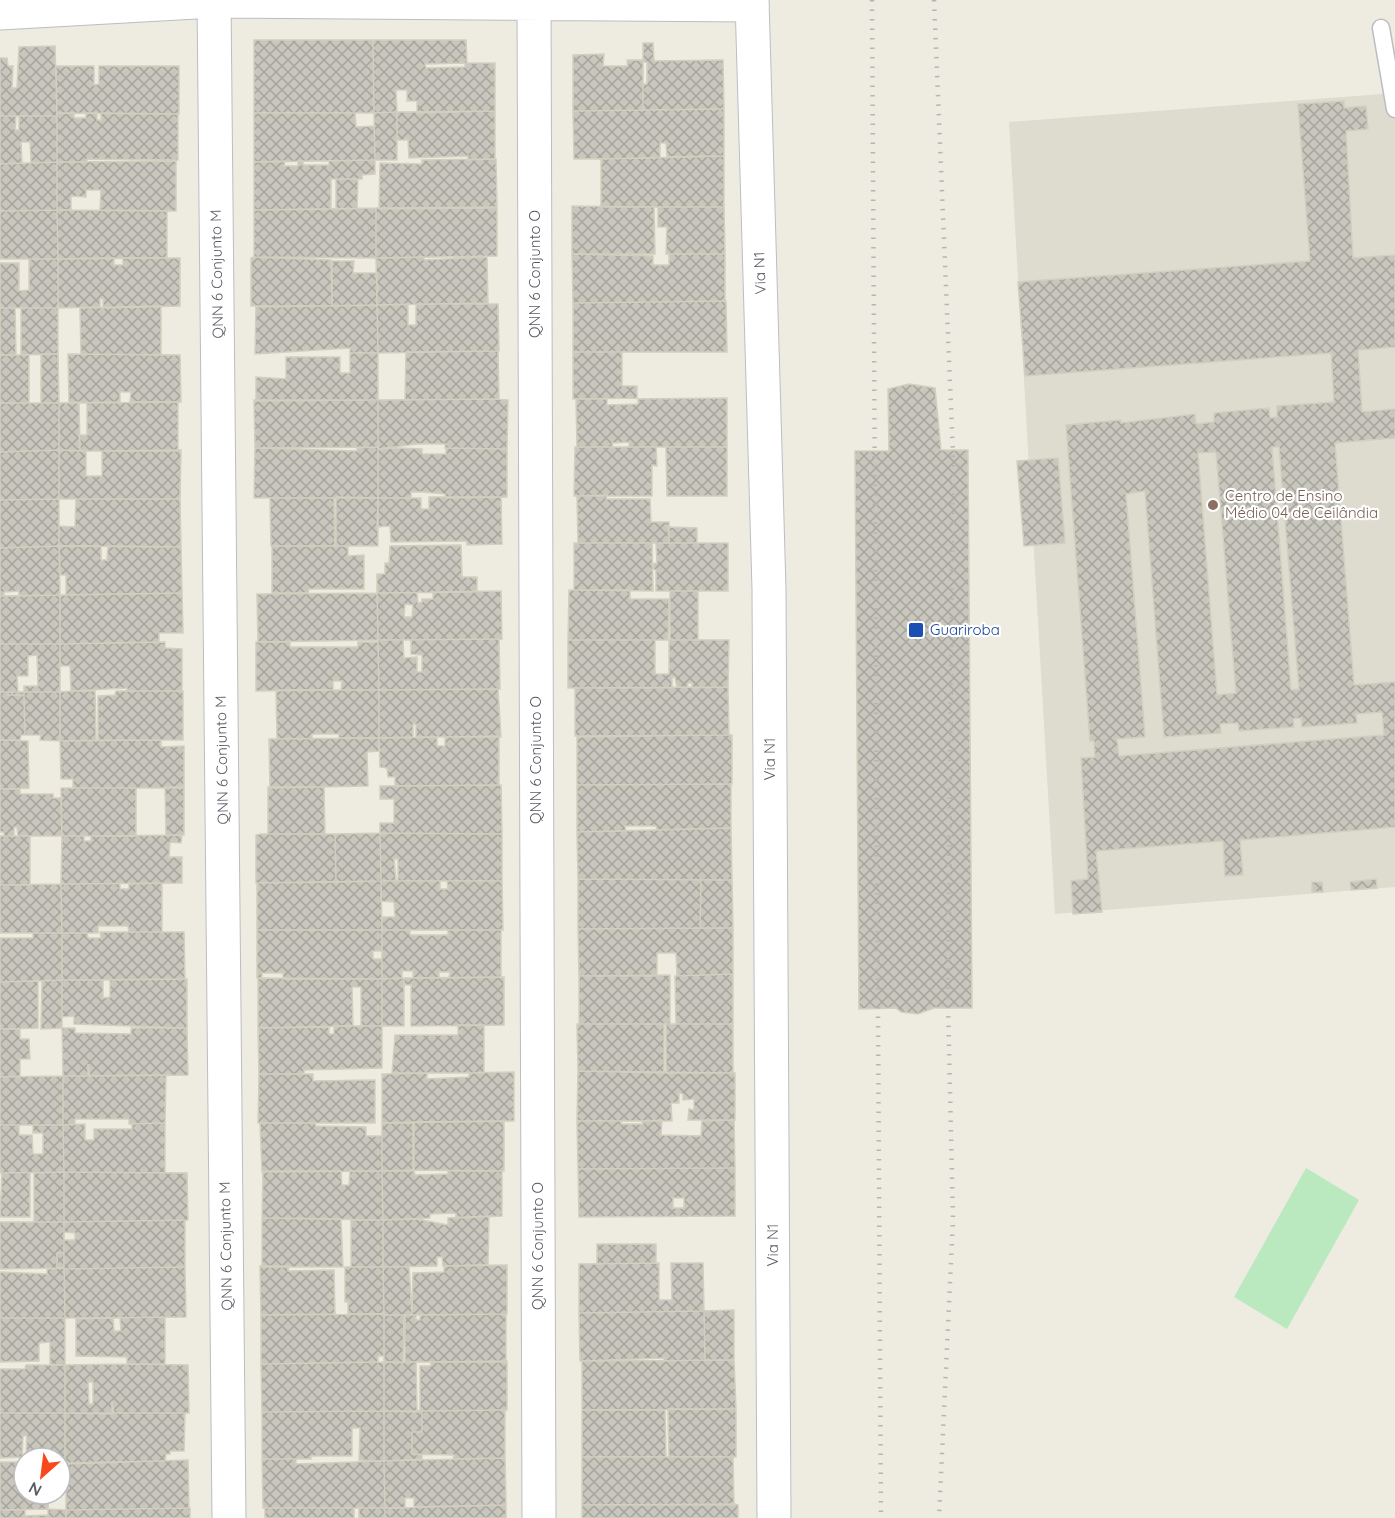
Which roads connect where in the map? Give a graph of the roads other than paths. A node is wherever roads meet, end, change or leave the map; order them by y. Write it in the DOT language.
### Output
graph roads {
  1 [pos="214,1"];
  2 [pos="534,1"];
  3 [pos="752,3"];
  4 [pos="0,13"];
  5 [pos="1381,28"];
  6 [pos="1395,109"];
  7 [pos="229,1518"];
  8 [pos="539,1518"];
  9 [pos="774,1518"];
  1 -- 2 [label="street"];
  1 -- 4 [label="street"];
  1 -- 7 [label="street, QNN 6 Conjunto M"];
  2 -- 3 [label="street"];
  2 -- 8 [label="street, QNN 6 Conjunto O"];
  3 -- 9 [label="street, Via N1"];
  5 -- 6 [label="lane"];
}
